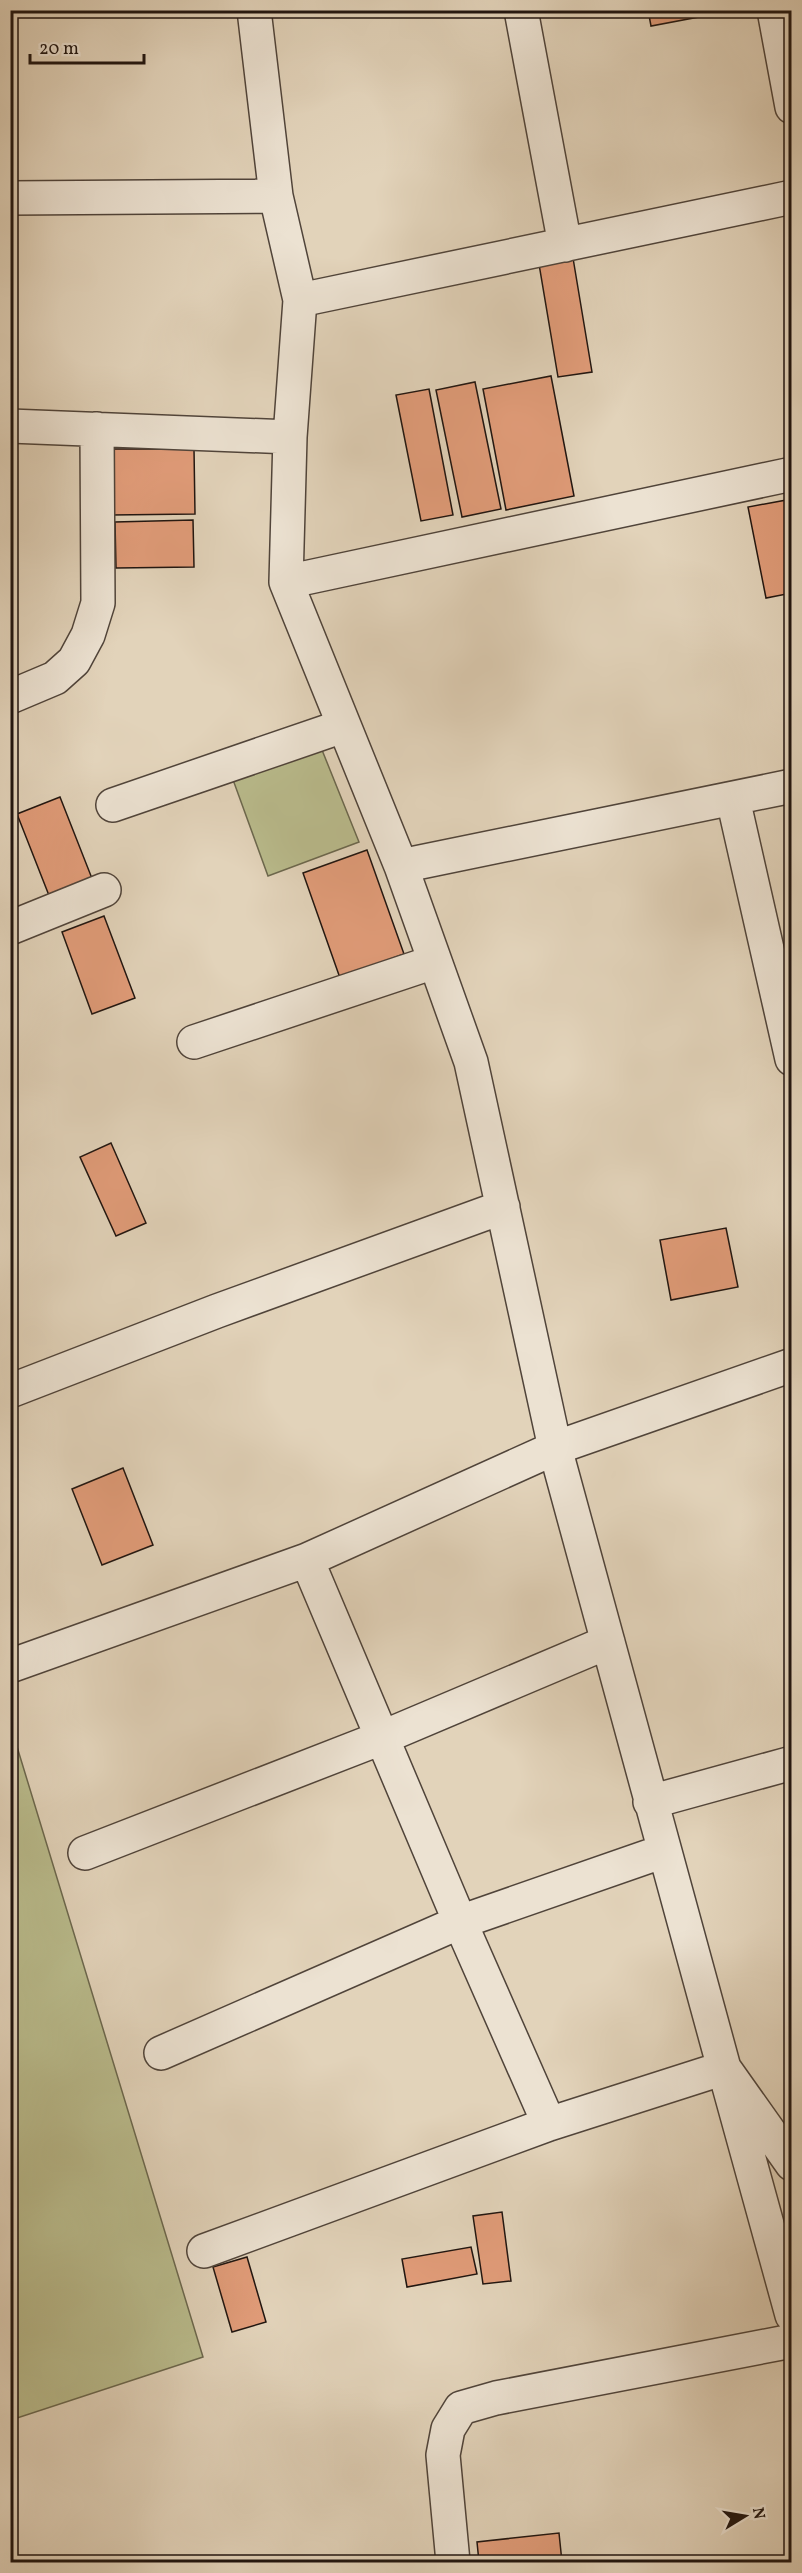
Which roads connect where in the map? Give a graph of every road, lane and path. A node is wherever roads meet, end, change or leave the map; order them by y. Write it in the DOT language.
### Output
graph roads {
  1 [pos="254,10"];
  2 [pos="520,10"];
  3 [pos="774,10"];
  4 [pos="792,107"];
  5 [pos="276,196"];
  6 [pos="792,197"];
  7 [pos="10,198"];
  8 [pos="565,245"];
  9 [pos="300,300"];
  10 [pos="10,426"];
  11 [pos="97,429"];
  12 [pos="290,437"];
  13 [pos="792,474"];
  14 [pos="286,582"];
  15 [pos="10,697"];
  16 [pos="343,726"];
  17 [pos="792,786"];
  18 [pos="733,799"];
  19 [pos="113,805"];
  20 [pos="400,866"];
  21 [pos="104,890"];
  22 [pos="10,928"];
  23 [pos="434,962"];
  24 [pos="194,1042"];
  25 [pos="792,1059"];
  26 [pos="503,1207"];
  27 [pos="792,1365"];
  28 [pos="10,1391"];
  29 [pos="555,1448"];
  30 [pos="307,1560"];
  31 [pos="608,1642"];
  32 [pos="10,1666"];
  33 [pos="381,1738"];
  34 [pos="792,1763"];
  35 [pos="650,1802"];
  36 [pos="664,1851"];
  37 [pos="85,1853"];
  38 [pos="460,1922"];
  39 [pos="161,2053"];
  40 [pos="724,2068"];
  41 [pos="549,2124"];
  42 [pos="792,2164"];
  43 [pos="204,2251"];
  44 [pos="792,2315"];
  45 [pos="792,2341"];
  46 [pos="453,2562"];
  1 -- 5 [label="street"];
  2 -- 8 [label="street"];
  3 -- 4 [label="street"];
  5 -- 7 [label="street"];
  5 -- 9 [label="street"];
  6 -- 8 [label="street"];
  8 -- 9 [label="street"];
  9 -- 12 [label="street"];
  10 -- 11 [label="street"];
  11 -- 12 [label="street"];
  11 -- 15 [label="street"];
  12 -- 14 [label="street"];
  13 -- 14 [label="street"];
  14 -- 16 [label="street"];
  16 -- 19 [label="street"];
  16 -- 20 [label="street"];
  17 -- 18 [label="street"];
  18 -- 20 [label="street"];
  18 -- 25 [label="street"];
  20 -- 23 [label="street"];
  21 -- 22 [label="street"];
  23 -- 24 [label="street"];
  23 -- 26 [label="street"];
  26 -- 28 [label="street"];
  26 -- 29 [label="street"];
  27 -- 29 [label="street"];
  29 -- 30 [label="street"];
  29 -- 31 [label="street"];
  30 -- 32 [label="street"];
  30 -- 33 [label="street"];
  31 -- 33 [label="street"];
  31 -- 35 [label="street"];
  33 -- 37 [label="street"];
  33 -- 38 [label="street"];
  34 -- 35 [label="street"];
  35 -- 36 [label="street"];
  36 -- 38 [label="street"];
  36 -- 40 [label="street"];
  38 -- 39 [label="street"];
  38 -- 41 [label="street"];
  40 -- 41 [label="street"];
  40 -- 42 [label="street"];
  40 -- 44 [label="street"];
  41 -- 43 [label="street"];
  45 -- 46 [label="street"];
}
